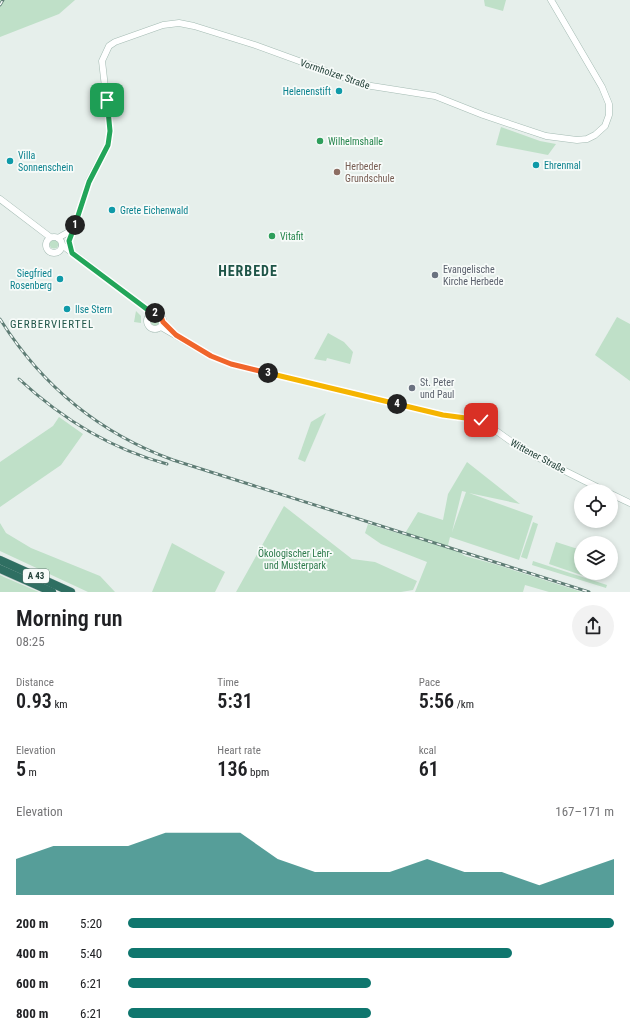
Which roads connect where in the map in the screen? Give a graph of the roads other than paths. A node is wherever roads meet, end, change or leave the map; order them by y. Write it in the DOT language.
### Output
graph roads {
  1 [pos="551,0"];
  2 [pos="0,199"];
  3 [pos="71,232"];
  4 [pos="48,240"];
  5 [pos="60,244"];
  6 [pos="72,253"];
  7 [pos="78,257"];
  8 [pos="150,315"];
  9 [pos="162,325"];
  10 [pos="591,484"];
  11 [pos="618,497"];
  12 [pos="630,503"];
  13 [pos="0,560"];
  14 [pos="0,569"];
  15 [pos="52,592"];
  16 [pos="71,592"];
  1 -- 3 [label="main road, Vormholzer Straße"];
  2 -- 4 [label="main road"];
  3 -- 5 [label="main road"];
  3 -- 6 [label="main road"];
  4 -- 5 [label="main road"];
  4 -- 5 [label="main road"];
  5 -- 6 [label="main road, Wittener Straße"];
  5 -- 7 [label="main road, Wittener Straße"];
  6 -- 7 [label="main road, Wittener Straße"];
  7 -- 8 [label="main road, Wittener Straße"];
  8 -- 9 [label="main road, Wittener Straße"];
  8 -- 9 [label="main road, Wittener Straße"];
  9 -- 10 [label="main road, Wittener Straße"];
  11 -- 12 [label="main road"];
  13 -- 16 [label="highway, A 43"];
  14 -- 15 [label="highway, A 43"];
}
